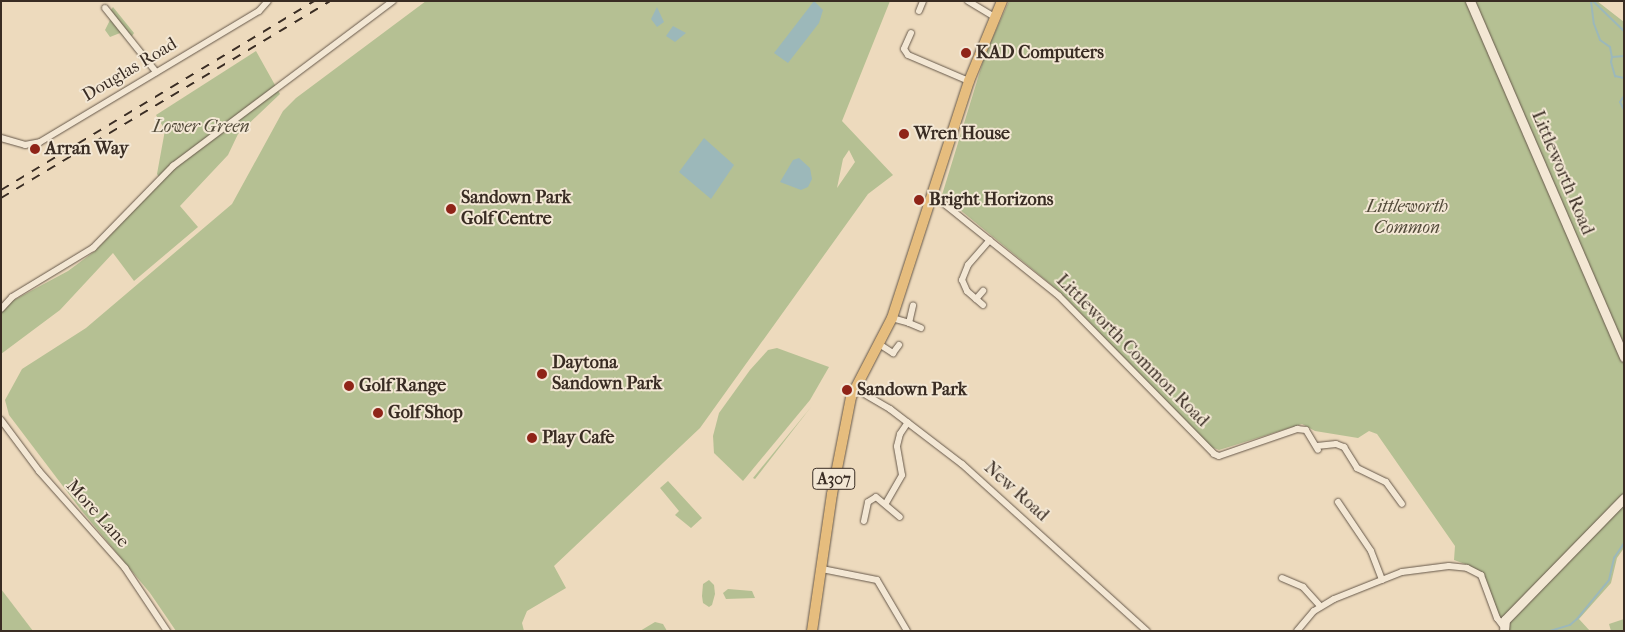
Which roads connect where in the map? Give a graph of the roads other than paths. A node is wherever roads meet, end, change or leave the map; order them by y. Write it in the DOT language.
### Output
graph roads {
  1 [pos="268,1"];
  2 [pos="393,1"];
  3 [pos="923,1"];
  4 [pos="968,1"];
  5 [pos="1002,1"];
  6 [pos="1470,1"];
  7 [pos="105,8"];
  8 [pos="919,11"];
  9 [pos="994,17"];
  10 [pos="911,33"];
  11 [pos="156,72"];
  12 [pos="969,81"];
  13 [pos="1,138"];
  14 [pos="933,195"];
  15 [pos="990,240"];
  16 [pos="983,291"];
  17 [pos="976,299"];
  18 [pos="4,302"];
  19 [pos="914,305"];
  20 [pos="984,305"];
  21 [pos="1,309"];
  22 [pos="892,318"];
  23 [pos="909,323"];
  24 [pos="921,328"];
  25 [pos="879,344"];
  26 [pos="899,345"];
  27 [pos="1624,357"];
  28 [pos="854,388"];
  29 [pos="1,420"];
  30 [pos="908,422"];
  31 [pos="900,482"];
  32 [pos="907,488"];
  33 [pos="1624,498"];
  34 [pos="1338,502"];
  35 [pos="886,503"];
  36 [pos="1402,504"];
  37 [pos="900,517"];
  38 [pos="864,521"];
  39 [pos="822,569"];
  40 [pos="1282,577"];
  41 [pos="1382,580"];
  42 [pos="1320,606"];
  43 [pos="1504,628"];
  44 [pos="166,631"];
  45 [pos="812,631"];
  46 [pos="908,631"];
  47 [pos="1147,631"];
  48 [pos="1297,631"];
  1 -- 11 [label="street, Douglas Road"];
  2 -- 18 [label="street"];
  3 -- 8 [label="street"];
  4 -- 9 [label="street"];
  5 -- 9 [label="main road, A307"];
  6 -- 27 [label="street, Littleworth Road"];
  7 -- 11 [label="street"];
  9 -- 12 [label="main road, A307"];
  10 -- 12 [label="street"];
  11 -- 13 [label="street, Douglas Road"];
  12 -- 14 [label="main road, A307"];
  14 -- 15 [label="street, Littleworth Common Road"];
  14 -- 22 [label="main road, A307"];
  15 -- 17 [label="street"];
  15 -- 36 [label="street, Littleworth Common Road"];
  16 -- 17 [label="street"];
  17 -- 20 [label="street"];
  18 -- 21 [label="street"];
  19 -- 23 [label="street"];
  22 -- 23 [label="street"];
  22 -- 25 [label="main road, A307"];
  23 -- 24 [label="street"];
  25 -- 26 [label="street"];
  25 -- 28 [label="main road, A307"];
  28 -- 30 [label="street, New Road"];
  28 -- 39 [label="main road, A307"];
  29 -- 44 [label="street, More Lane"];
  30 -- 31 [label="street"];
  30 -- 47 [label="street, New Road"];
  31 -- 32 [label="street"];
  31 -- 35 [label="street"];
  33 -- 43 [label="street"];
  34 -- 41 [label="street"];
  35 -- 37 [label="street"];
  35 -- 38 [label="street"];
  39 -- 45 [label="main road, A307"];
  39 -- 46 [label="street"];
  40 -- 42 [label="street"];
  41 -- 42 [label="street"];
  41 -- 43 [label="street"];
  42 -- 48 [label="street"];
}
